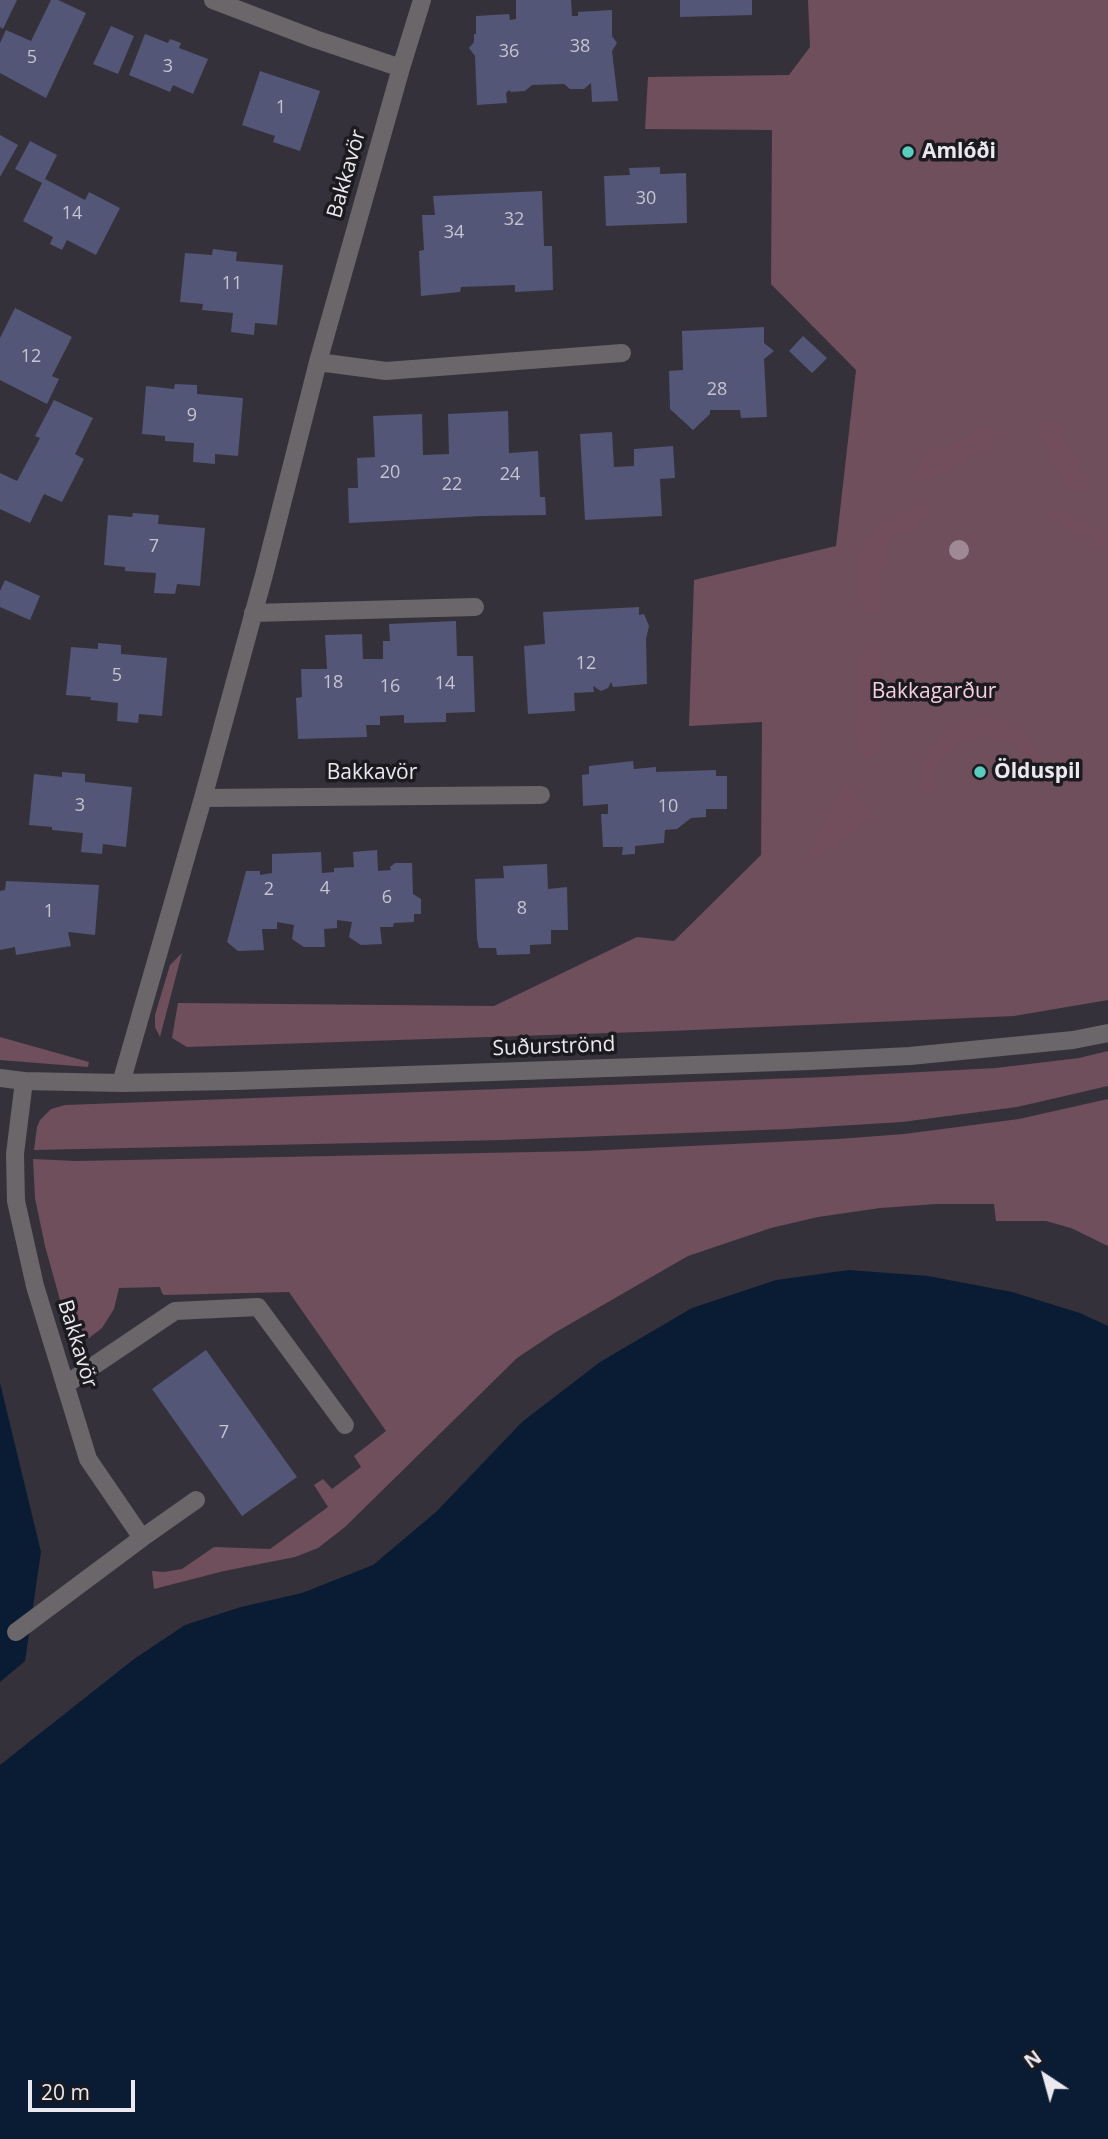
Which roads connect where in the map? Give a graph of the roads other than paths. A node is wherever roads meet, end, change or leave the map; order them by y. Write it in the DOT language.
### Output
graph roads {
  1 [pos="213,0"];
  2 [pos="422,0"];
  3 [pos="401,68"];
  4 [pos="622,353"];
  5 [pos="318,362"];
  6 [pos="475,607"];
  7 [pos="253,613"];
  8 [pos="541,795"];
  9 [pos="203,798"];
  10 [pos="1108,1033"];
  11 [pos="0,1078"];
  12 [pos="24,1081"];
  13 [pos="121,1083"];
  14 [pos="65,1385"];
  15 [pos="345,1425"];
  16 [pos="196,1500"];
  17 [pos="142,1538"];
  18 [pos="16,1632"];
  1 -- 3 [label="street"];
  2 -- 3 [label="street, Bakkavör"];
  3 -- 5 [label="street, Bakkavör"];
  4 -- 5 [label="street"];
  5 -- 7 [label="street, Bakkavör"];
  6 -- 7 [label="street"];
  7 -- 9 [label="street, Bakkavör"];
  8 -- 9 [label="street, Bakkavör"];
  9 -- 13 [label="street, Bakkavör"];
  10 -- 13 [label="street, Suðurströnd"];
  11 -- 12 [label="street, Suðurströnd"];
  12 -- 13 [label="street, Suðurströnd"];
  12 -- 14 [label="street, Bakkavör"];
  14 -- 15 [label="street"];
  14 -- 17 [label="street, Bakkavör"];
  16 -- 17 [label="street"];
  17 -- 18 [label="street"];
}
